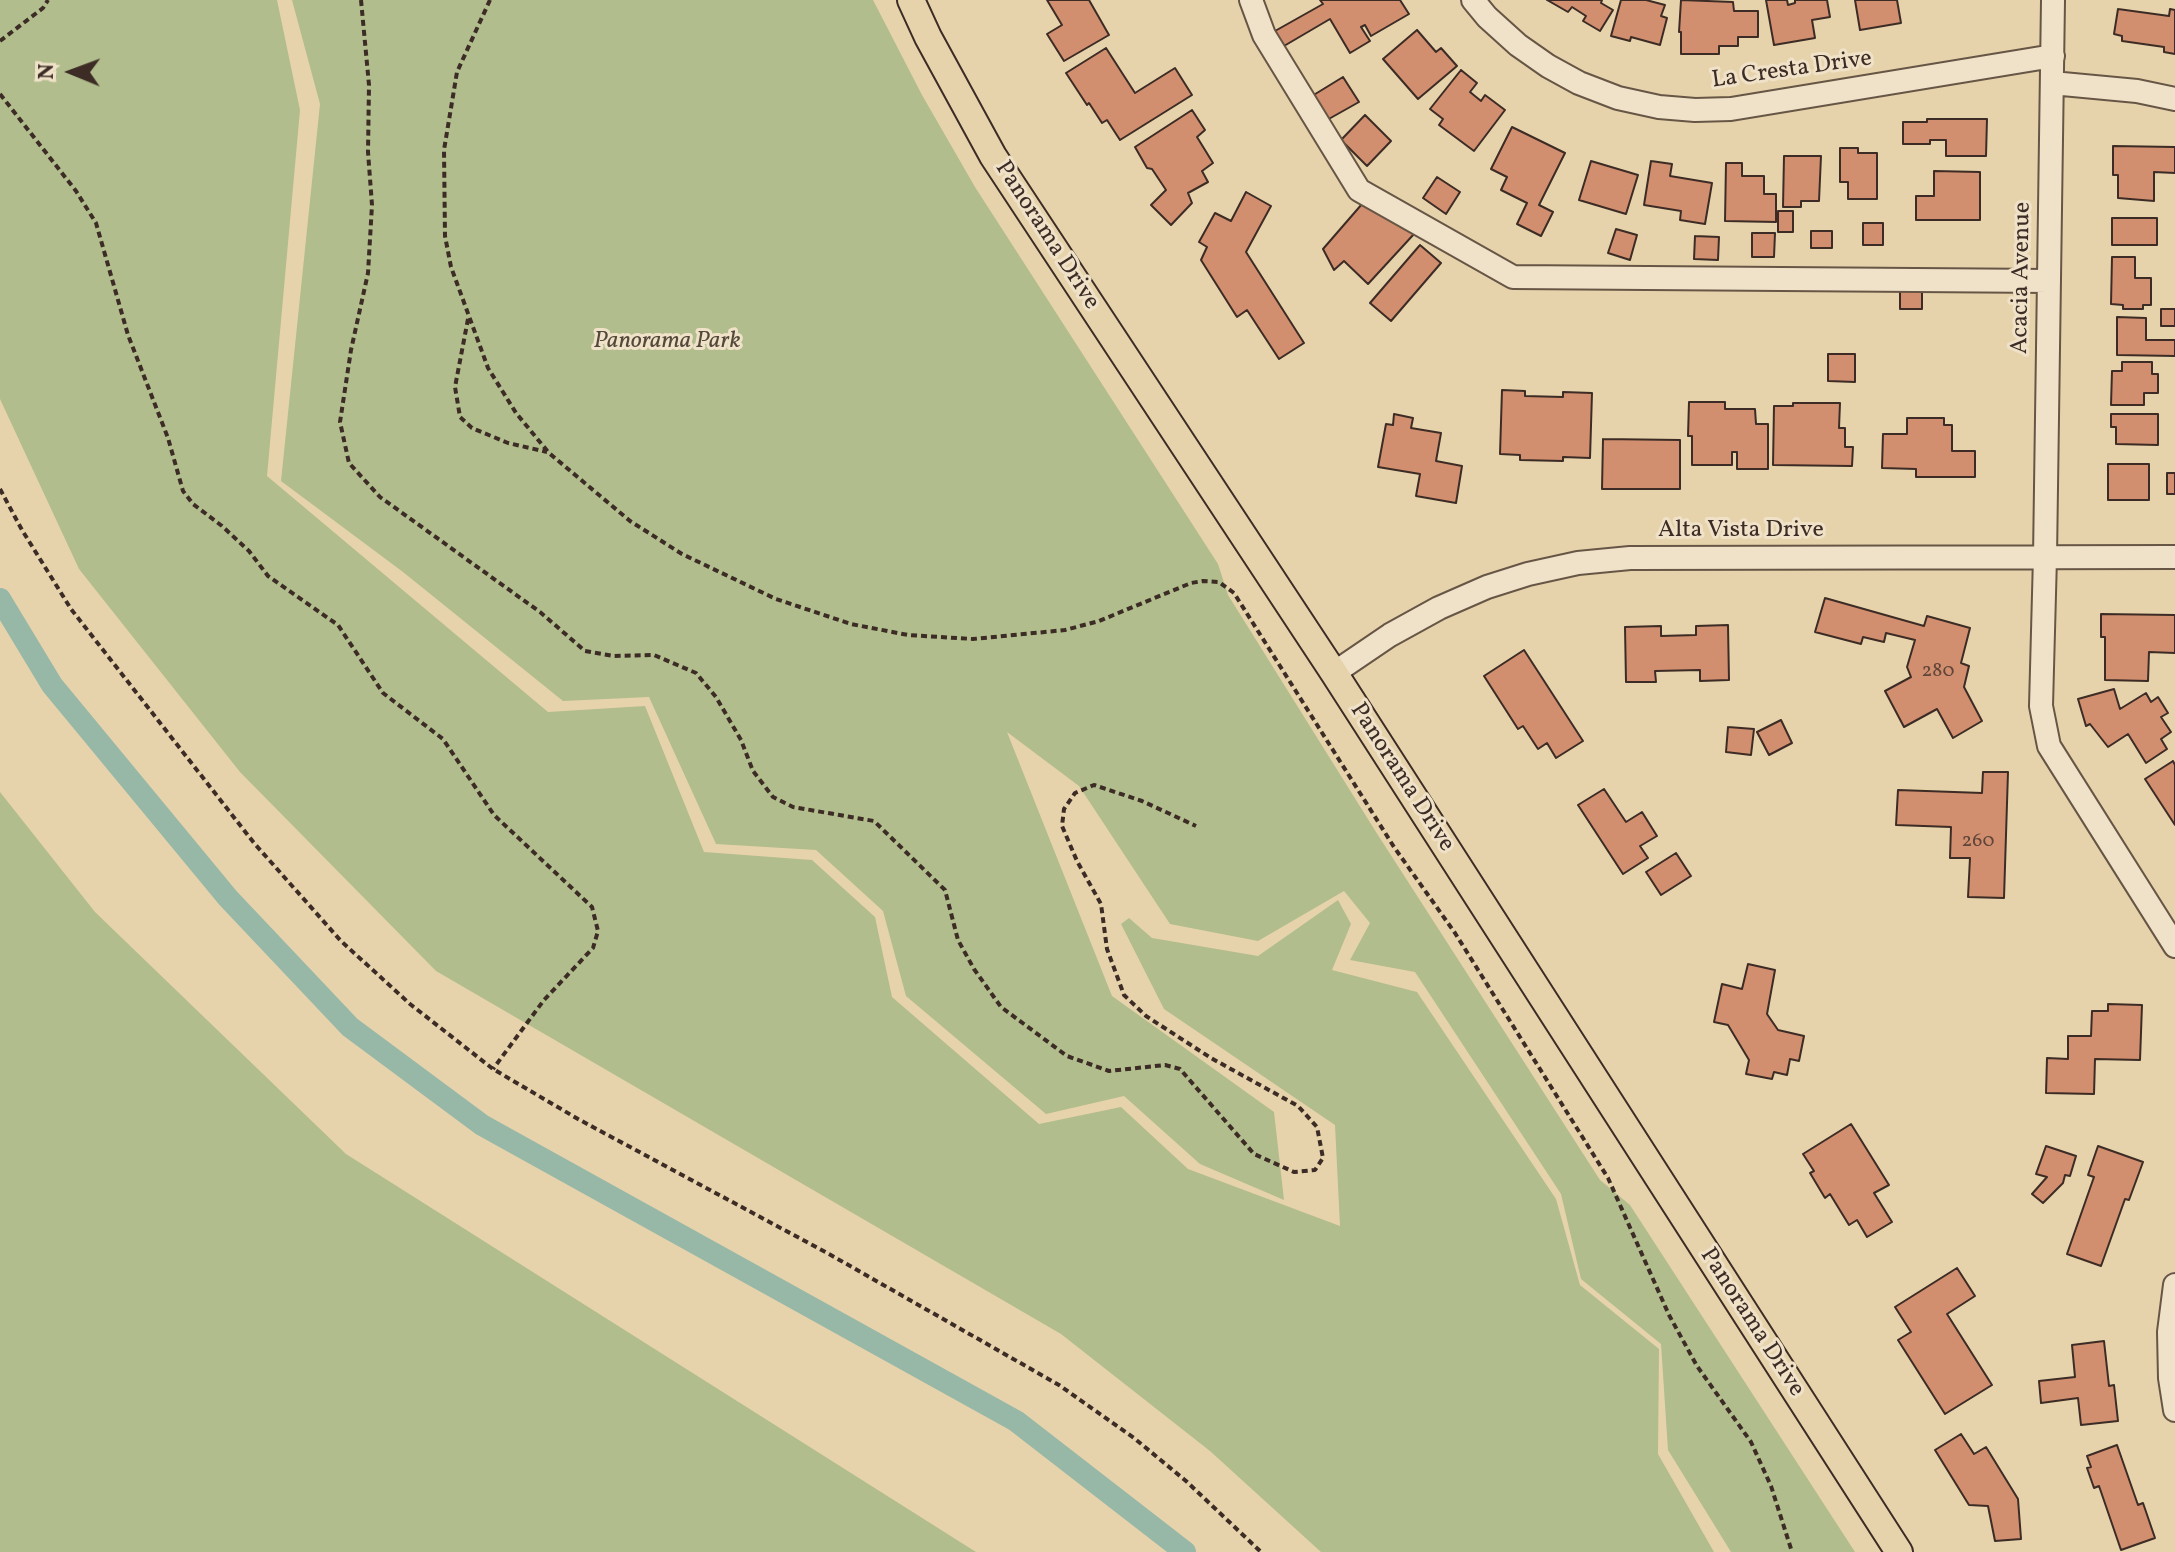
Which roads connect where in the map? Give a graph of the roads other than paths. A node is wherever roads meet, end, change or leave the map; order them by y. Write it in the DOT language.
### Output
graph roads {
  1 [pos="911,0"];
  2 [pos="1251,0"];
  3 [pos="1473,0"];
  4 [pos="2053,0"];
  5 [pos="2053,56"];
  6 [pos="2052,83"];
  7 [pos="2175,99"];
  8 [pos="2049,281"];
  9 [pos="2045,557"];
  10 [pos="2175,557"];
  11 [pos="1334,673"];
  12 [pos="2175,946"];
  13 [pos="2175,1285"];
  14 [pos="2175,1410"];
  15 [pos="1899,1552"];
  1 -- 11 [label="main road, Panorama Drive"];
  2 -- 8 [label="street"];
  3 -- 5 [label="street, La Cresta Drive"];
  4 -- 5 [label="street, Acacia Avenue"];
  5 -- 6 [label="street, Acacia Avenue"];
  6 -- 7 [label="street"];
  6 -- 8 [label="street, Acacia Avenue"];
  8 -- 9 [label="street, Acacia Avenue"];
  9 -- 10 [label="street, Alta Vista Drive"];
  9 -- 11 [label="street, Alta Vista Drive"];
  9 -- 12 [label="street, Acacia Avenue"];
  11 -- 15 [label="main road, Panorama Drive"];
  13 -- 14 [label="street"];
}
